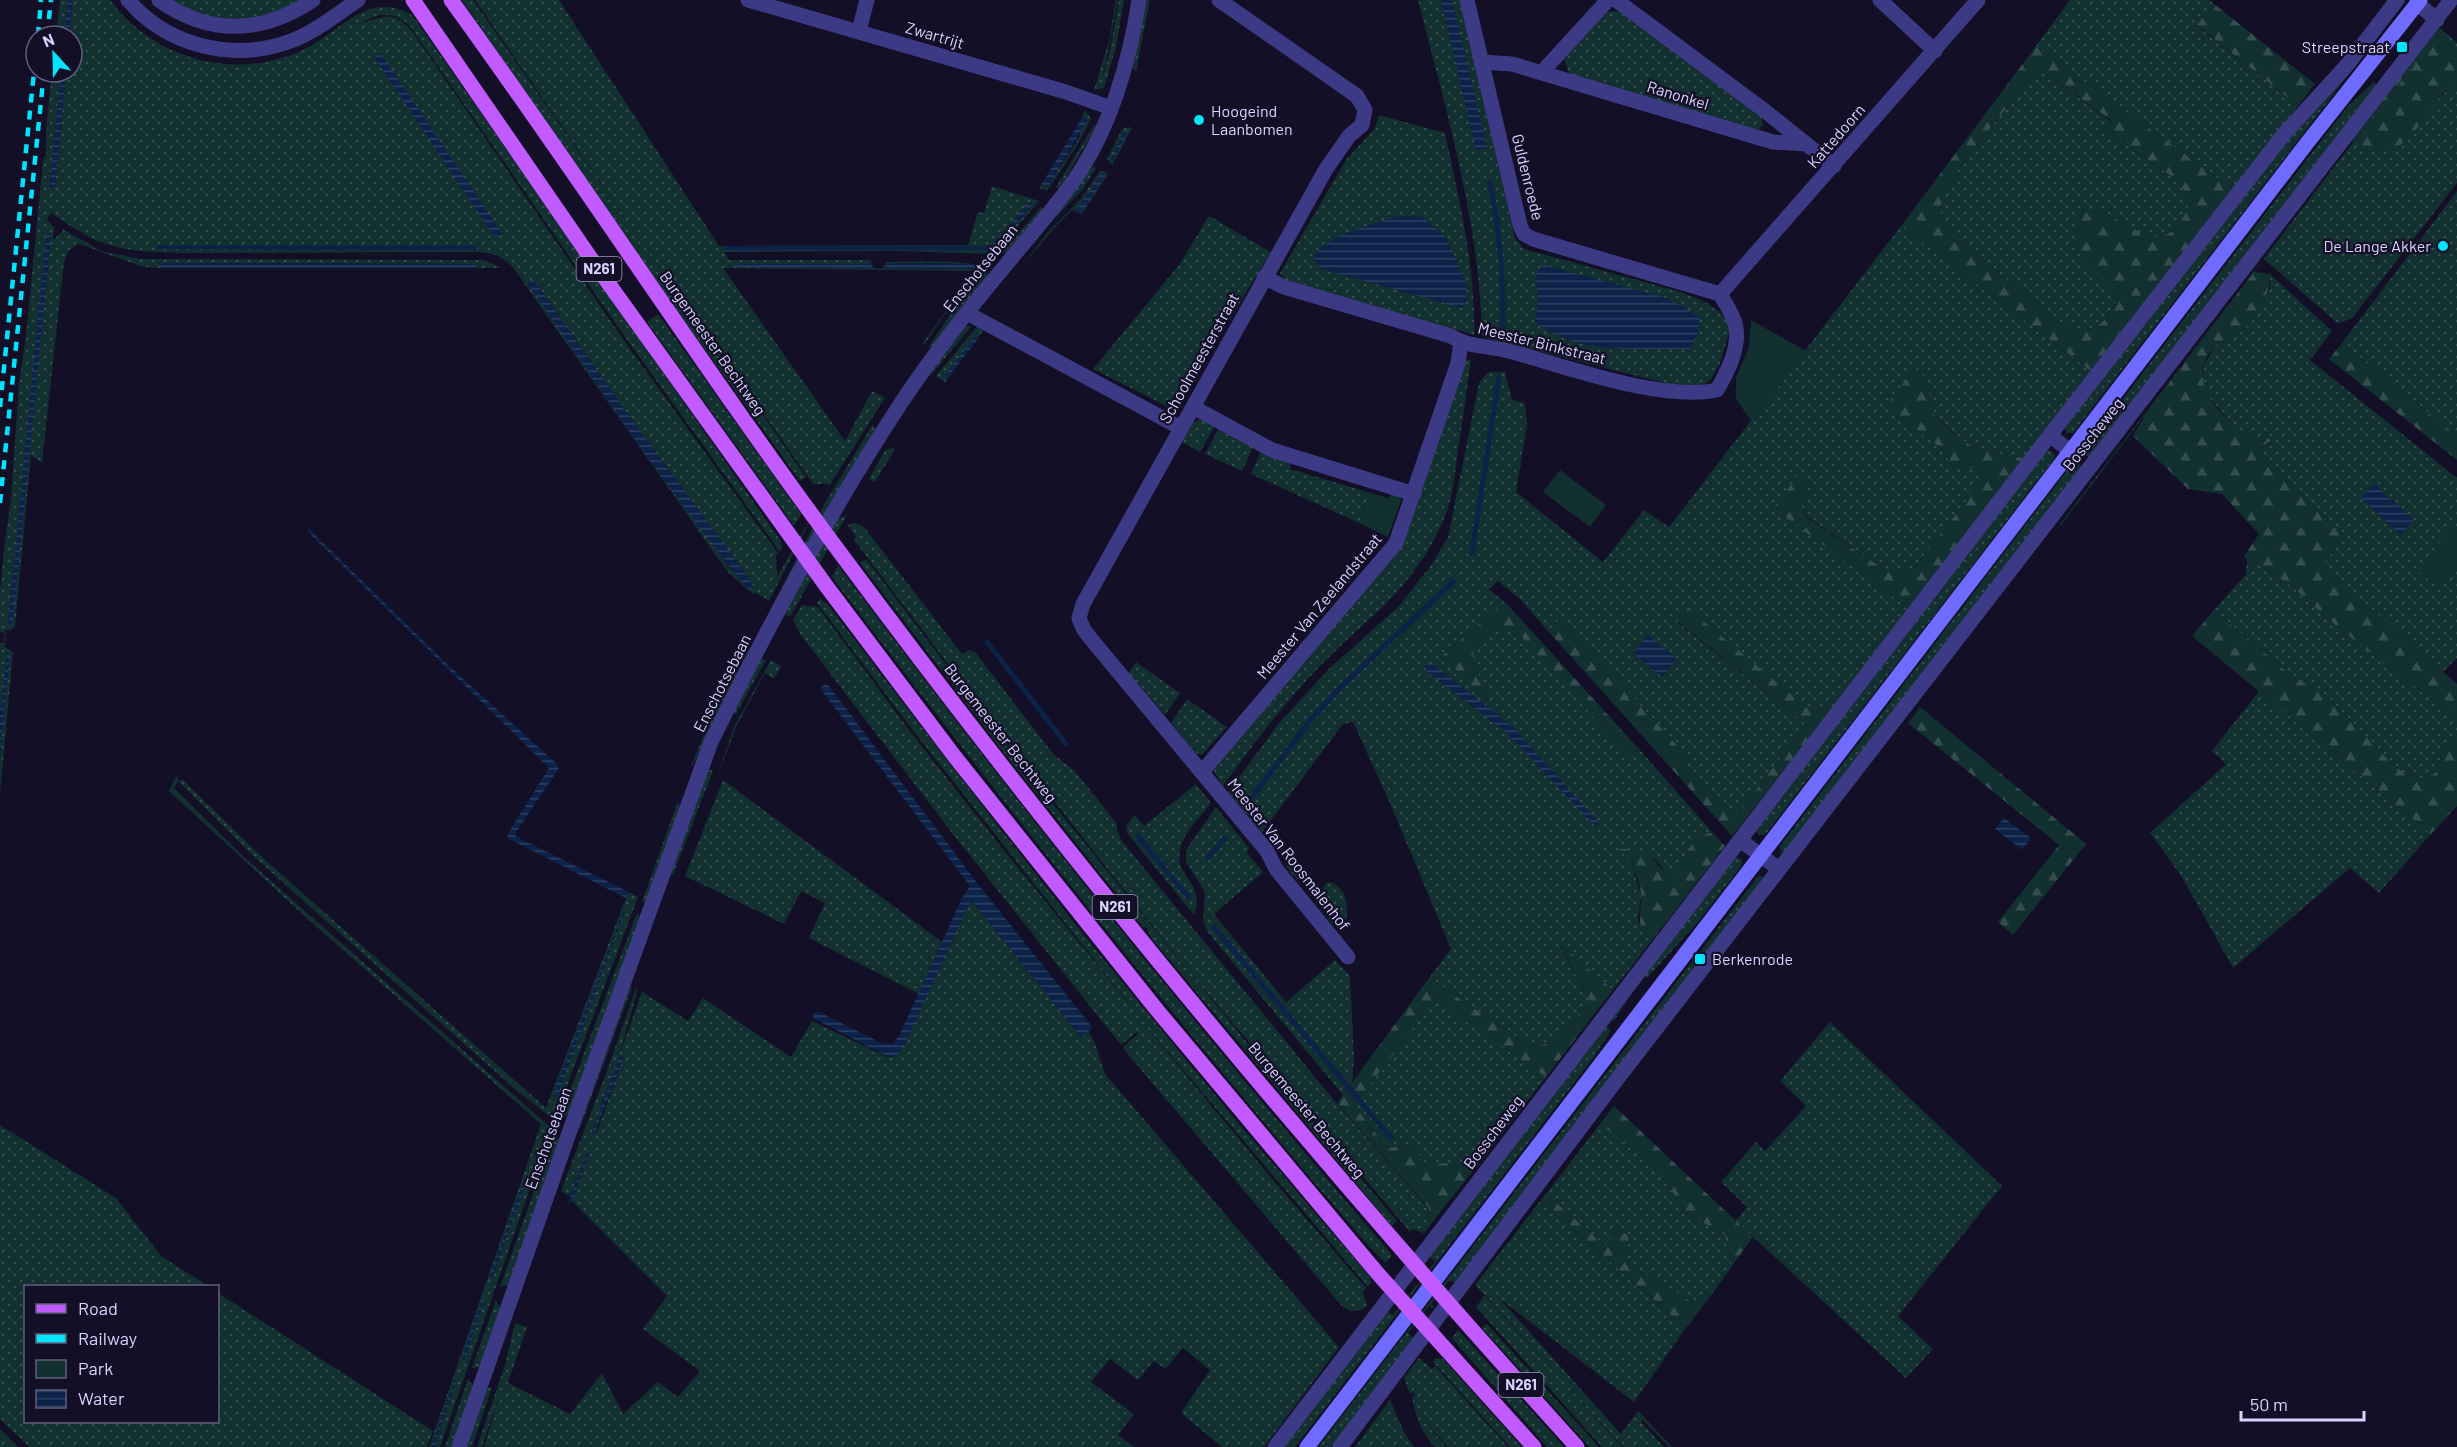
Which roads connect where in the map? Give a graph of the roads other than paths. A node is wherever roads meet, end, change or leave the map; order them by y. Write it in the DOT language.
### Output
graph roads {
  1 [pos="128,0"];
  2 [pos="159,0"];
  3 [pos="313,0"];
  4 [pos="358,0"];
  5 [pos="413,0"];
  6 [pos="451,0"];
  7 [pos="748,0"];
  8 [pos="867,0"];
  9 [pos="1139,0"];
  10 [pos="1219,0"];
  11 [pos="1467,0"];
  12 [pos="1608,0"];
  13 [pos="1617,0"];
  14 [pos="1880,0"];
  15 [pos="1978,0"];
  16 [pos="2397,0"];
  17 [pos="2451,0"];
  18 [pos="2418,2"];
  19 [pos="2437,20"];
  20 [pos="859,31"];
  21 [pos="1935,51"];
  22 [pos="1481,63"];
  23 [pos="1542,72"];
  24 [pos="1111,108"];
  25 [pos="1806,144"];
  26 [pos="1834,166"];
  27 [pos="1264,277"];
  28 [pos="1720,294"];
  29 [pos="967,313"];
  30 [pos="1461,342"];
  31 [pos="1193,407"];
  32 [pos="1181,428"];
  33 [pos="2050,435"];
  34 [pos="2071,452"];
  35 [pos="1414,494"];
  36 [pos="1202,772"];
  37 [pos="1740,840"];
  38 [pos="1762,856"];
  39 [pos="1779,869"];
  40 [pos="1348,957"];
  41 [pos="459,1447"];
  42 [pos="1275,1447"];
  43 [pos="1307,1447"];
  44 [pos="1340,1447"];
  45 [pos="1534,1447"];
  46 [pos="1577,1447"];
  1 -- 4 [label="street"];
  2 -- 3 [label="street"];
  5 -- 45 [label="main road, N261"];
  6 -- 46 [label="main road, Burgemeester Bechtweg / N261"];
  7 -- 20 [label="street, Zwartrijt"];
  8 -- 20 [label="street"];
  9 -- 24 [label="street, Enschotsebaan"];
  10 -- 27 [label="street, Schoolmeesterstraat"];
  11 -- 22 [label="street, Guldenroede"];
  12 -- 23 [label="street"];
  13 -- 25 [label="street, Ranonkel"];
  14 -- 21 [label="street"];
  15 -- 21 [label="street, Kattedoorn"];
  16 -- 33 [label="street, Bosscheweg"];
  17 -- 19 [label="street, Bosscheweg"];
  18 -- 19 [label="street, Bosscheweg"];
  18 -- 34 [label="main road, Bosscheweg"];
  19 -- 39 [label="street, Bosscheweg"];
  20 -- 24 [label="street, Zwartrijt"];
  21 -- 26 [label="street, Kattedoorn"];
  22 -- 23 [label="street, Ranonkel"];
  22 -- 28 [label="street, Guldenroede"];
  23 -- 25 [label="street, Ranonkel"];
  24 -- 29 [label="street, Enschotsebaan"];
  25 -- 26 [label="street, Ranonkel"];
  26 -- 28 [label="street, Kattedoorn"];
  27 -- 30 [label="street, Meester Binkstraat"];
  27 -- 31 [label="street, Schoolmeesterstraat"];
  28 -- 30 [label="street, Meester Binkstraat"];
  29 -- 32 [label="street"];
  29 -- 41 [label="street, Enschotsebaan"];
  30 -- 35 [label="street, Meester Van Zeelandstraat"];
  31 -- 32 [label="street, Schoolmeesterstraat"];
  31 -- 35 [label="street"];
  32 -- 36 [label="street, Schoolmeesterstraat"];
  33 -- 34 [label="street, Bosscheweg"];
  33 -- 37 [label="street, Bosscheweg"];
  34 -- 38 [label="main road, Bosscheweg"];
  35 -- 36 [label="street, Meester Van Zeelandstraat"];
  36 -- 40 [label="street, Meester Van Roosmalenhof"];
  37 -- 38 [label="street"];
  37 -- 42 [label="street, Bosscheweg"];
  38 -- 39 [label="street"];
  38 -- 43 [label="main road, Bosscheweg"];
  39 -- 44 [label="street, Bosscheweg"];
}
